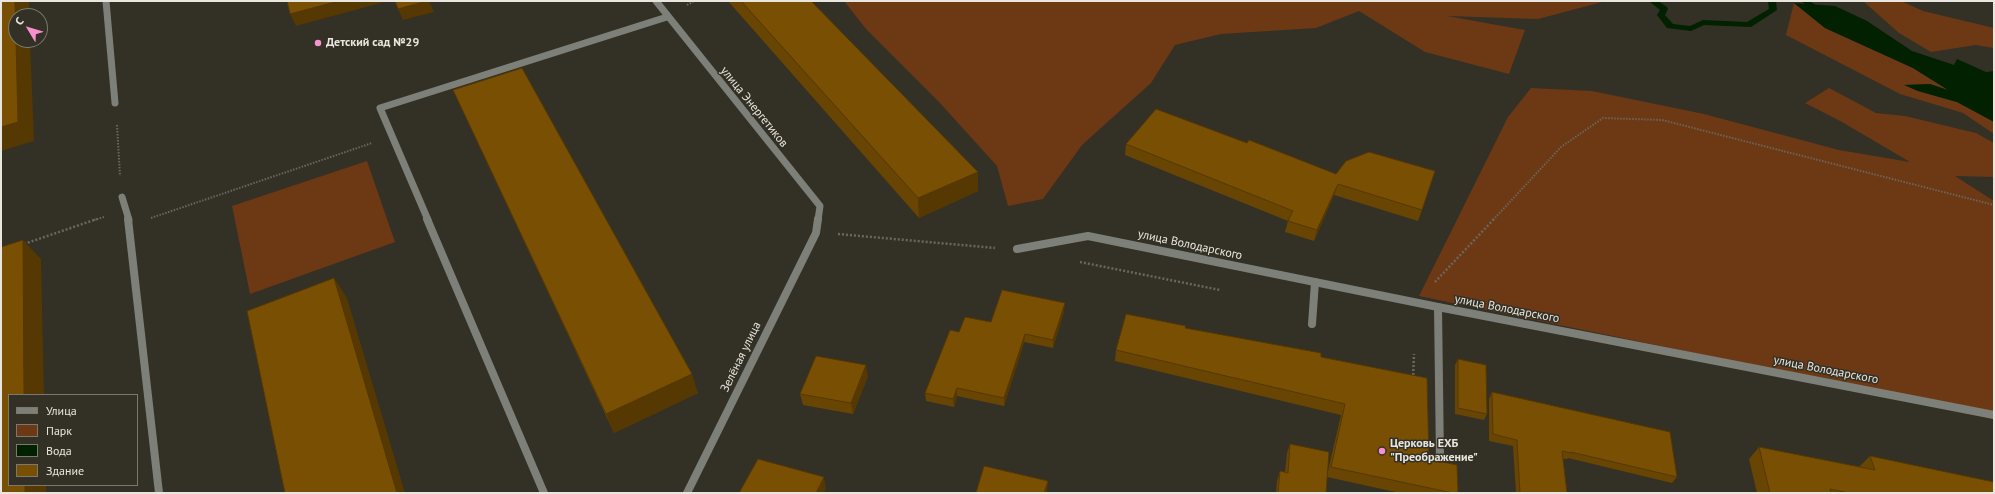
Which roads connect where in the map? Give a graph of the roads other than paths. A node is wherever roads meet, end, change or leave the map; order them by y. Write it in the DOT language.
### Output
graph roads {
  1 [pos="106,1"];
  2 [pos="656,1"];
  3 [pos="667,17"];
  4 [pos="115,103"];
  5 [pos="122,197"];
  6 [pos="816,233"];
  7 [pos="1017,250"];
  8 [pos="1315,282"];
  9 [pos="1438,307"];
  10 [pos="1312,324"];
  11 [pos="1994,415"];
  12 [pos="1440,460"];
  13 [pos="158,493"];
  14 [pos="544,493"];
  15 [pos="687,493"];
  1 -- 4 [label="street"];
  2 -- 3 [label="street, улица Энергетиков"];
  3 -- 6 [label="street, улица Энергетиков"];
  3 -- 14 [label="street"];
  5 -- 13 [label="street"];
  6 -- 15 [label="street, Зелёная улица"];
  7 -- 8 [label="street, улица Володарского"];
  8 -- 9 [label="street, улица Володарского"];
  8 -- 10 [label="street"];
  9 -- 11 [label="street, улица Володарского"];
  9 -- 12 [label="street"];
}
